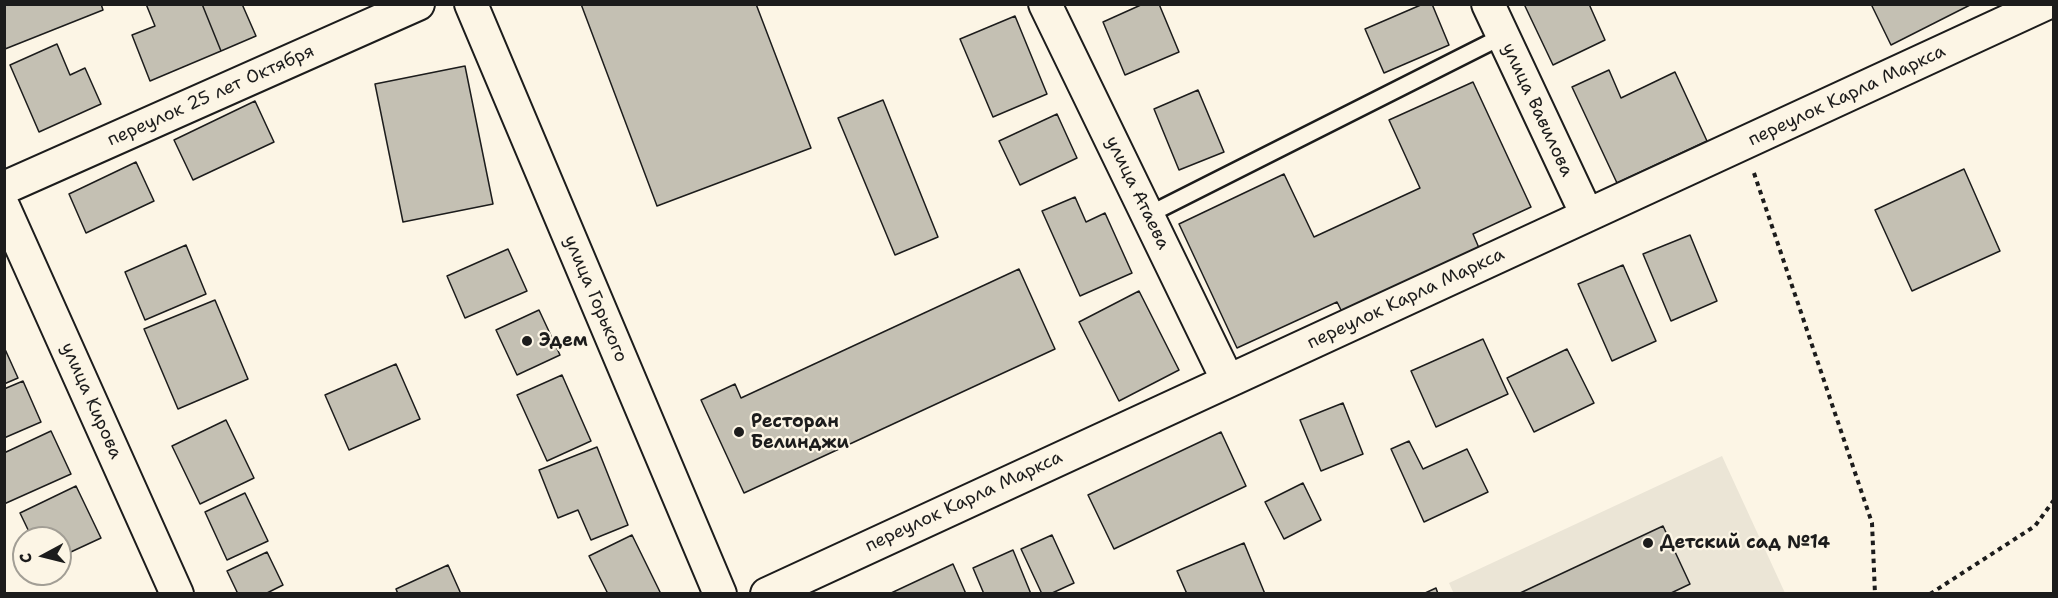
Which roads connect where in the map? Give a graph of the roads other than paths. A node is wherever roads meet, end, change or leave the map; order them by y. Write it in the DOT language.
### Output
graph roads {
  1 [pos="418,4"];
  2 [pos="471,4"];
  3 [pos="1045,4"];
  4 [pos="1488,4"];
  5 [pos="2045,4"];
  6 [pos="1503,36"];
  7 [pos="4,188"];
  8 [pos="4,208"];
  9 [pos="1148,215"];
  10 [pos="1587,215"];
  11 [pos="1228,381"];
  12 [pos="177,594"];
  13 [pos="720,594"];
  14 [pos="766,594"];
  1 -- 7 [label="street, переулок 25 лет Октября"];
  2 -- 13 [label="street, улица Горького"];
  3 -- 9 [label="street, улица Атаева"];
  4 -- 6 [label="street, улица Вавилова"];
  5 -- 10 [label="street, переулок Карла Маркса"];
  6 -- 9 [label="lane"];
  6 -- 10 [label="street, улица Вавилова"];
  8 -- 12 [label="street, улица Кирова"];
  9 -- 11 [label="street, улица Атаева"];
  10 -- 11 [label="street, переулок Карла Маркса"];
  11 -- 14 [label="street, переулок Карла Маркса"];
}
